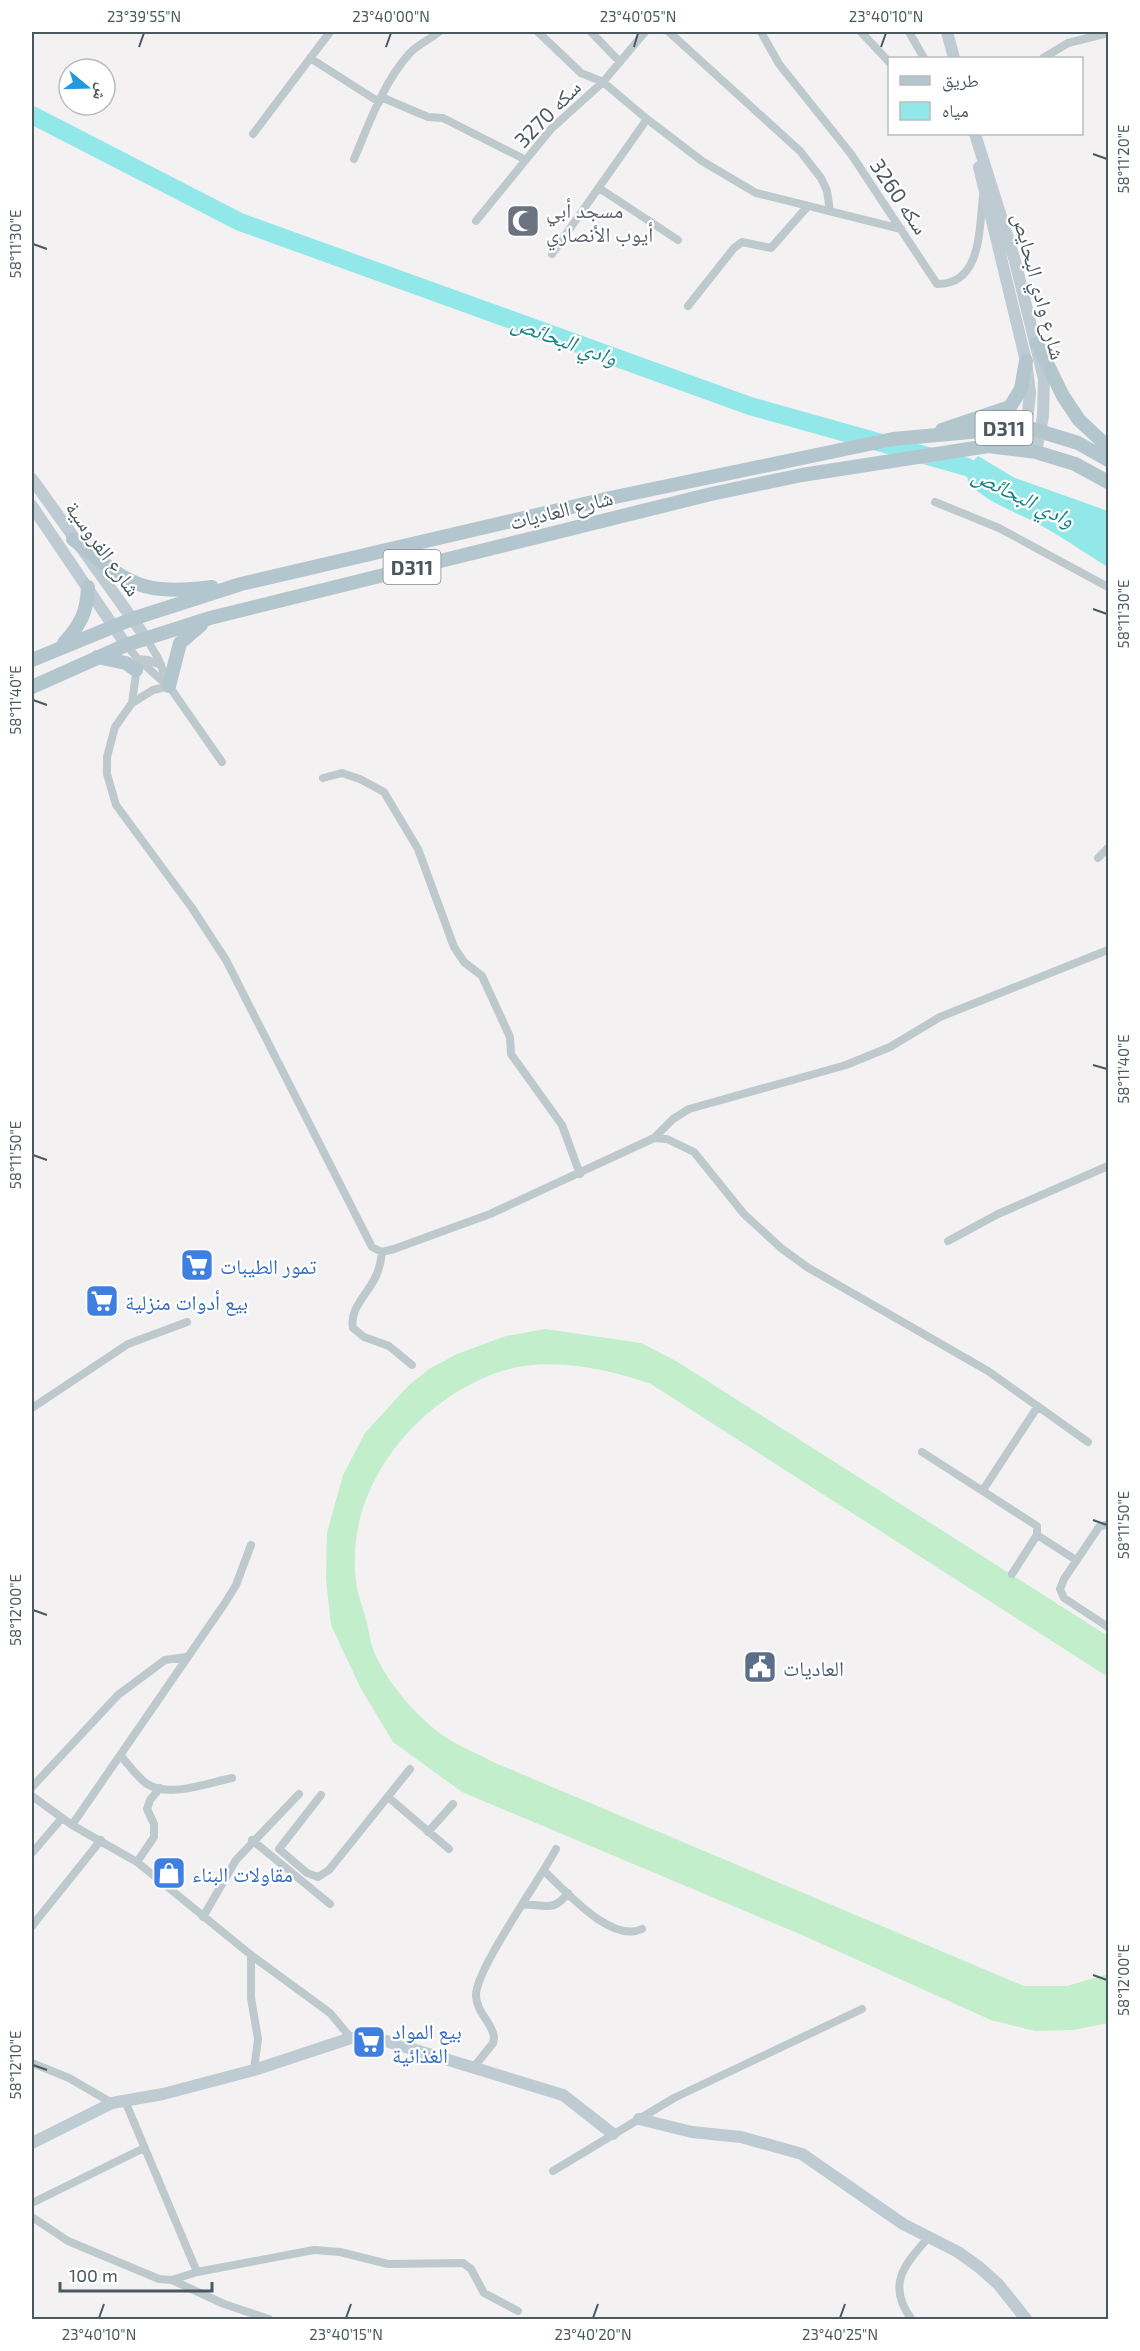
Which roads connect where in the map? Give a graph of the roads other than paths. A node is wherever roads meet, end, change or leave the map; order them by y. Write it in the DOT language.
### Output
graph roads {
  1 [pos="330,32"];
  2 [pos="439,32"];
  3 [pos="538,32"];
  4 [pos="591,32"];
  5 [pos="645,32"];
  6 [pos="669,32"];
  7 [pos="761,32"];
  8 [pos="861,32"];
  9 [pos="909,32"];
  10 [pos="947,32"];
  11 [pos="1108,33"];
  12 [pos="923,57"];
  13 [pos="954,57"];
  14 [pos="1044,57"];
  15 [pos="310,58"];
  16 [pos="888,61"];
  17 [pos="620,62"];
  18 [pos="603,82"];
  19 [pos="380,99"];
  20 [pos="647,119"];
  21 [pos="254,134"];
  22 [pos="973,135"];
  23 [pos="973,135"];
  24 [pos="354,159"];
  25 [pos="526,160"];
  26 [pos="599,188"];
  27 [pos="984,189"];
  28 [pos="808,206"];
  29 [pos="830,211"];
  30 [pos="476,221"];
  31 [pos="901,230"];
  32 [pos="678,240"];
  33 [pos="552,254"];
  34 [pos="688,306"];
  35 [pos="1037,343"];
  36 [pos="1026,361"];
  37 [pos="1026,427"];
  38 [pos="1040,430"];
  39 [pos="933,434"];
  40 [pos="1108,447"];
  41 [pos="1030,450"];
  42 [pos="1108,460"];
  43 [pos="32,479"];
  44 [pos="1108,482"];
  45 [pos="935,502"];
  46 [pos="32,506"];
  47 [pos="73,540"];
  48 [pos="241,584"];
  49 [pos="88,587"];
  50 [pos="1108,587"];
  51 [pos="210,618"];
  52 [pos="132,619"];
  53 [pos="113,627"];
  54 [pos="146,638"];
  55 [pos="126,645"];
  56 [pos="61,646"];
  57 [pos="95,657"];
  58 [pos="32,660"];
  59 [pos="137,665"];
  60 [pos="161,665"];
  61 [pos="169,686"];
  62 [pos="32,687"];
  63 [pos="132,703"];
  64 [pos="222,762"];
  65 [pos="322,778"];
  66 [pos="1108,848"];
  67 [pos="1098,858"];
  68 [pos="1108,950"];
  69 [pos="654,1138"];
  70 [pos="1108,1166"];
  71 [pos="580,1174"];
  72 [pos="948,1241"];
  73 [pos="382,1252"];
  74 [pos="187,1322"];
  75 [pos="412,1365"];
  76 [pos="1038,1406"];
  77 [pos="32,1408"];
  78 [pos="1088,1442"];
  79 [pos="921,1452"];
  80 [pos="983,1490"];
  81 [pos="1108,1524"];
  82 [pos="1037,1535"];
  83 [pos="251,1545"];
  84 [pos="1076,1560"];
  85 [pos="1011,1574"];
  86 [pos="1108,1627"];
  87 [pos="186,1657"];
  88 [pos="121,1756"];
  89 [pos="410,1769"];
  90 [pos="232,1778"];
  91 [pos="32,1787"];
  92 [pos="160,1788"];
  93 [pos="298,1794"];
  94 [pos="321,1795"];
  95 [pos="32,1796"];
  96 [pos="388,1797"];
  97 [pos="453,1804"];
  98 [pos="62,1818"];
  99 [pos="72,1825"];
  100 [pos="428,1832"];
  101 [pos="101,1840"];
  102 [pos="252,1840"];
  103 [pos="448,1849"];
  104 [pos="556,1850"];
  105 [pos="32,1853"];
  106 [pos="136,1862"];
  107 [pos="544,1871"];
  108 [pos="568,1893"];
  109 [pos="330,1905"];
  110 [pos="522,1905"];
  111 [pos="203,1917"];
  112 [pos="32,1926"];
  113 [pos="642,1929"];
  114 [pos="251,1955"];
  115 [pos="861,2009"];
  116 [pos="351,2038"];
  117 [pos="32,2063"];
  118 [pos="474,2067"];
  119 [pos="254,2070"];
  120 [pos="125,2101"];
  121 [pos="112,2103"];
  122 [pos="639,2119"];
  123 [pos="613,2134"];
  124 [pos="32,2143"];
  125 [pos="144,2148"];
  126 [pos="553,2171"];
  127 [pos="32,2203"];
  128 [pos="32,2217"];
  129 [pos="928,2238"];
  130 [pos="197,2272"];
  131 [pos="172,2280"];
  132 [pos="518,2310"];
  133 [pos="269,2319"];
  134 [pos="912,2319"];
  135 [pos="1027,2319"];
  1 -- 15 [label="street"];
  2 -- 19 [label="street"];
  3 -- 18 [label="street"];
  4 -- 17 [label="street"];
  5 -- 17 [label="street, سكه 3270"];
  6 -- 29 [label="street"];
  7 -- 31 [label="street, سكه 3260"];
  8 -- 16 [label="street"];
  9 -- 12 [label="street"];
  10 -- 13 [label="street"];
  11 -- 14 [label="street"];
  15 -- 19 [label="street"];
  15 -- 21 [label="street"];
  17 -- 18 [label="street, سكه 3270"];
  18 -- 20 [label="street"];
  18 -- 25 [label="street, سكه 3270"];
  19 -- 24 [label="street"];
  19 -- 25 [label="street"];
  20 -- 26 [label="street"];
  20 -- 28 [label="street"];
  22 -- 27 [label="street, شارع وادي البحايص"];
  23 -- 35 [label="street, شارع وادي البحايص"];
  25 -- 30 [label="street, سكه 3270"];
  26 -- 32 [label="street"];
  26 -- 33 [label="street"];
  27 -- 31 [label="street, سكه 3260"];
  27 -- 36 [label="street, شارع وادي البحايص"];
  28 -- 29 [label="street"];
  28 -- 34 [label="street"];
  29 -- 31 [label="street"];
  35 -- 38 [label="street, شارع وادي البحايص"];
  35 -- 40 [label="main road"];
  36 -- 37 [label="street, شارع وادي البحايص"];
  36 -- 39 [label="main road"];
  37 -- 38 [label="main road, شارع العاديات / D311"];
  37 -- 39 [label="main road, شارع العاديات / D311"];
  37 -- 41 [label="street, شارع وادي البحايص"];
  38 -- 41 [label="street, شارع وادي البحايص"];
  38 -- 42 [label="main road, شارع العاديات / D311"];
  39 -- 48 [label="main road, شارع العاديات / D311"];
  41 -- 44 [label="main road, شارع العاديات / D311"];
  41 -- 51 [label="main road, شارع العاديات / D311"];
  43 -- 47 [label="street, شارع الفروسية"];
  45 -- 50 [label="street"];
  46 -- 49 [label="street, شارع الفروسية"];
  47 -- 48 [label="main road"];
  47 -- 52 [label="street, شارع الفروسية"];
  48 -- 52 [label="main road, شارع العاديات / D311"];
  49 -- 53 [label="street, شارع الفروسية"];
  49 -- 56 [label="main road"];
  51 -- 54 [label="main road, شارع العاديات / D311"];
  51 -- 61 [label="main road"];
  52 -- 53 [label="main road, شارع العاديات / D311"];
  52 -- 54 [label="street, شارع الفروسية"];
  53 -- 55 [label="street, شارع الفروسية"];
  53 -- 56 [label="main road, شارع العاديات / D311"];
  54 -- 55 [label="main road, شارع العاديات / D311"];
  54 -- 60 [label="street"];
  55 -- 57 [label="main road, شارع العاديات / D311"];
  55 -- 59 [label="street"];
  56 -- 58 [label="main road, شارع العاديات / D311"];
  57 -- 59 [label="main road"];
  57 -- 62 [label="main road, شارع العاديات / D311"];
  59 -- 60 [label="street"];
  59 -- 61 [label="street"];
  59 -- 63 [label="street"];
  60 -- 61 [label="street"];
  61 -- 63 [label="street"];
  61 -- 64 [label="street"];
  63 -- 73 [label="street"];
  65 -- 71 [label="street"];
  66 -- 67 [label="street"];
  68 -- 69 [label="street"];
  69 -- 71 [label="street"];
  69 -- 76 [label="street"];
  70 -- 72 [label="street"];
  71 -- 73 [label="street"];
  73 -- 75 [label="street"];
  74 -- 77 [label="street"];
  76 -- 78 [label="street"];
  76 -- 80 [label="street"];
  79 -- 80 [label="street"];
  80 -- 82 [label="street"];
  81 -- 84 [label="street"];
  82 -- 84 [label="street"];
  82 -- 85 [label="street"];
  83 -- 87 [label="street"];
  84 -- 86 [label="street"];
  87 -- 88 [label="street"];
  87 -- 91 [label="street"];
  88 -- 92 [label="street"];
  88 -- 99 [label="street"];
  89 -- 96 [label="street"];
  90 -- 92 [label="street"];
  92 -- 106 [label="street"];
  93 -- 102 [label="street"];
  94 -- 96 [label="street"];
  95 -- 98 [label="street"];
  96 -- 100 [label="street"];
  97 -- 100 [label="street"];
  98 -- 99 [label="street"];
  98 -- 105 [label="street"];
  99 -- 101 [label="street"];
  100 -- 103 [label="street"];
  101 -- 106 [label="street"];
  101 -- 112 [label="street"];
  102 -- 109 [label="street"];
  102 -- 111 [label="street"];
  104 -- 107 [label="street"];
  106 -- 111 [label="street"];
  107 -- 108 [label="street"];
  107 -- 110 [label="street"];
  108 -- 110 [label="street"];
  108 -- 113 [label="street"];
  110 -- 118 [label="street"];
  111 -- 114 [label="street"];
  114 -- 116 [label="street"];
  114 -- 119 [label="street"];
  115 -- 122 [label="street"];
  116 -- 118 [label="street"];
  116 -- 119 [label="street"];
  117 -- 121 [label="street"];
  118 -- 123 [label="street"];
  119 -- 120 [label="street"];
  120 -- 121 [label="street"];
  120 -- 125 [label="street"];
  121 -- 124 [label="street"];
  122 -- 123 [label="street"];
  122 -- 129 [label="street"];
  123 -- 126 [label="street"];
  125 -- 127 [label="street"];
  125 -- 130 [label="street"];
  128 -- 131 [label="street"];
  129 -- 134 [label="street"];
  129 -- 135 [label="street"];
  130 -- 131 [label="street"];
  130 -- 132 [label="street"];
  131 -- 133 [label="street"];
}
